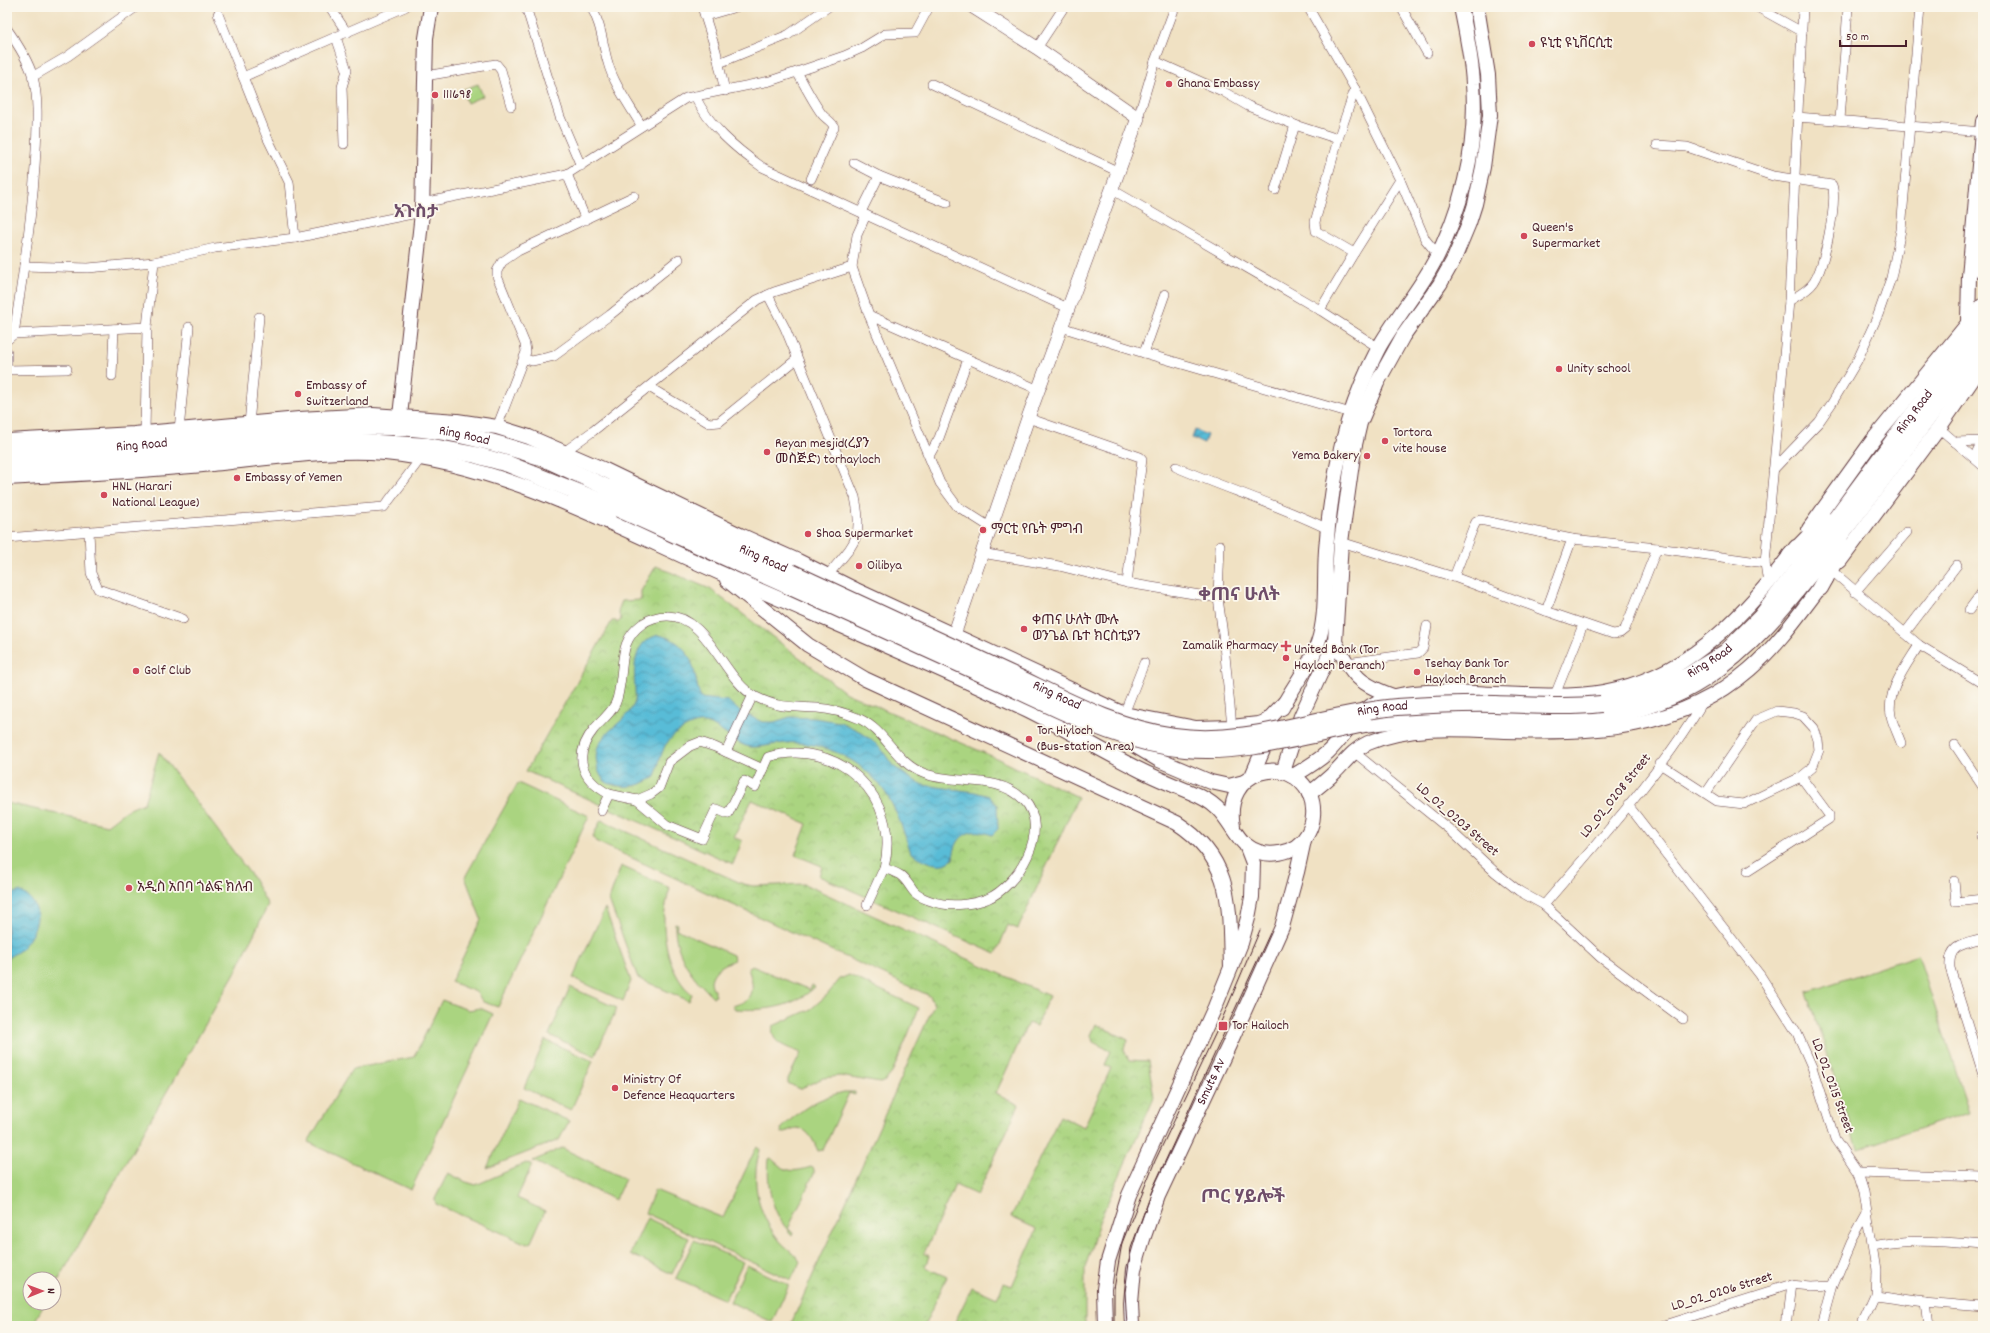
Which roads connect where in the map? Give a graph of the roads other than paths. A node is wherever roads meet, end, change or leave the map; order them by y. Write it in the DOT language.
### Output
graph roads {
  1 [pos="136,7"];
  2 [pos="330,7"];
  3 [pos="405,7"];
  4 [pos="423,7"];
  5 [pos="431,7"];
  6 [pos="526,7"];
  7 [pos="591,7"];
  8 [pos="736,7"];
  9 [pos="828,7"];
  10 [pos="929,7"];
  11 [pos="973,7"];
  12 [pos="1064,7"];
  13 [pos="1175,7"];
  14 [pos="1308,7"];
  15 [pos="1401,7"];
  16 [pos="1461,7"];
  17 [pos="1477,7"];
  18 [pos="1757,7"];
  19 [pos="1803,7"];
  20 [pos="1848,7"];
  21 [pos="1920,7"];
  22 [pos="390,10"];
  23 [pos="704,12"];
  24 [pos="218,14"];
  25 [pos="7,29"];
  26 [pos="1802,32"];
  27 [pos="347,33"];
  28 [pos="336,37"];
  29 [pos="1037,48"];
  30 [pos="1427,53"];
  31 [pos="1155,61"];
  32 [pos="719,63"];
  33 [pos="797,72"];
  34 [pos="243,76"];
  35 [pos="425,76"];
  36 [pos="32,77"];
  37 [pos="932,84"];
  38 [pos="1355,89"];
  39 [pos="725,90"];
  40 [pos="695,96"];
  41 [pos="511,106"];
  42 [pos="1797,117"];
  43 [pos="1138,118"];
  44 [pos="1840,120"];
  45 [pos="641,125"];
  46 [pos="1295,125"];
  47 [pos="1910,127"];
  48 [pos="1983,128"];
  49 [pos="1338,139"];
  50 [pos="344,144"];
  51 [pos="1657,145"];
  52 [pos="854,163"];
  53 [pos="581,166"];
  54 [pos="1119,172"];
  55 [pos="567,174"];
  56 [pos="879,176"];
  57 [pos="811,179"];
  58 [pos="1400,180"];
  59 [pos="1794,180"];
  60 [pos="1111,189"];
  61 [pos="1275,190"];
  62 [pos="634,196"];
  63 [pos="947,203"];
  64 [pos="420,208"];
  65 [pos="864,213"];
  66 [pos="586,220"];
  67 [pos="1983,224"];
  68 [pos="295,238"];
  69 [pos="1354,253"];
  70 [pos="1438,255"];
  71 [pos="679,259"];
  72 [pos="154,262"];
  73 [pos="24,266"];
  74 [pos="852,267"];
  75 [pos="1983,273"];
  76 [pos="1165,294"];
  77 [pos="768,295"];
  78 [pos="1789,301"];
  79 [pos="1983,304"];
  80 [pos="1068,308"];
  81 [pos="1320,310"];
  82 [pos="869,315"];
  83 [pos="259,318"];
  84 [pos="1976,323"];
  85 [pos="147,327"];
  86 [pos="189,327"];
  87 [pos="1061,327"];
  88 [pos="114,329"];
  89 [pos="10,337"];
  90 [pos="1983,343"];
  91 [pos="1379,348"];
  92 [pos="7,352"];
  93 [pos="1144,353"];
  94 [pos="525,359"];
  95 [pos="797,359"];
  96 [pos="968,359"];
  97 [pos="7,363"];
  98 [pos="1983,364"];
  99 [pos="68,369"];
  100 [pos="7,370"];
  101 [pos="112,376"];
  102 [pos="649,387"];
  103 [pos="1039,390"];
  104 [pos="1351,413"];
  105 [pos="398,415"];
  106 [pos="1028,418"];
  107 [pos="249,424"];
  108 [pos="497,427"];
  109 [pos="1939,428"];
  110 [pos="179,430"];
  111 [pos="145,433"];
  112 [pos="7,441"];
  113 [pos="1982,441"];
  114 [pos="1955,442"];
  115 [pos="564,452"];
  116 [pos="7,454"];
  117 [pos="929,456"];
  118 [pos="421,458"];
  119 [pos="1974,458"];
  120 [pos="7,466"];
  121 [pos="1983,466"];
  122 [pos="1176,467"];
  123 [pos="1773,470"];
  124 [pos="7,478"];
  125 [pos="590,479"];
  126 [pos="1341,483"];
  127 [pos="560,485"];
  128 [pos="1857,488"];
  129 [pos="643,490"];
  130 [pos="1873,493"];
  131 [pos="608,520"];
  132 [pos="990,527"];
  133 [pos="1328,528"];
  134 [pos="89,532"];
  135 [pos="1907,532"];
  136 [pos="7,538"];
  137 [pos="1572,539"];
  138 [pos="1341,542"];
  139 [pos="1220,546"];
  140 [pos="1657,548"];
  141 [pos="981,553"];
  142 [pos="1790,556"];
  143 [pos="1765,563"];
  144 [pos="1957,565"];
  145 [pos="1832,571"];
  146 [pos="719,572"];
  147 [pos="828,575"];
  148 [pos="1454,576"];
  149 [pos="789,579"];
  150 [pos="1127,583"];
  151 [pos="1768,584"];
  152 [pos="1820,588"];
  153 [pos="1983,591"];
  154 [pos="1855,592"];
  155 [pos="1218,598"];
  156 [pos="1969,610"];
  157 [pos="1546,612"];
  158 [pos="183,619"];
  159 [pos="1583,625"];
  160 [pos="1427,626"];
  161 [pos="1905,633"];
  162 [pos="954,635"];
  163 [pos="1335,642"];
  164 [pos="1919,645"];
  165 [pos="1144,663"];
  166 [pos="1347,663"];
  167 [pos="1982,682"];
  168 [pos="753,695"];
  169 [pos="1555,696"];
  170 [pos="1396,697"];
  171 [pos="1093,700"];
  172 [pos="1286,701"];
  173 [pos="1703,701"];
  174 [pos="1603,710"];
  175 [pos="1124,714"];
  176 [pos="1232,727"];
  177 [pos="1901,743"];
  178 [pos="1955,745"];
  179 [pos="726,752"];
  180 [pos="1354,752"];
  181 [pos="1660,764"];
  182 [pos="763,769"];
  183 [pos="1288,774"];
  184 [pos="1801,777"];
  185 [pos="1248,779"];
  186 [pos="1983,787"];
  187 [pos="1706,793"];
  188 [pos="609,794"];
  189 [pos="1309,794"];
  190 [pos="637,800"];
  191 [pos="1628,805"];
  192 [pos="601,811"];
  193 [pos="1233,826"];
  194 [pos="1304,840"];
  195 [pos="1246,845"];
  196 [pos="884,868"];
  197 [pos="1748,871"];
  198 [pos="1954,881"];
  199 [pos="1983,899"];
  200 [pos="868,905"];
  201 [pos="1544,905"];
  202 [pos="1983,939"];
  203 [pos="1231,967"];
  204 [pos="1682,1020"];
  205 [pos="1983,1074"];
  206 [pos="1858,1173"];
  207 [pos="1983,1177"];
  208 [pos="1867,1214"];
  209 [pos="1983,1245"];
  210 [pos="1873,1246"];
  211 [pos="1791,1285"];
  212 [pos="1833,1286"];
  213 [pos="1875,1295"];
  214 [pos="1926,1302"];
  215 [pos="1983,1307"];
  216 [pos="1105,1326"];
  217 [pos="1132,1326"];
  218 [pos="1661,1326"];
  219 [pos="1786,1326"];
  220 [pos="1822,1326"];
  221 [pos="1861,1326"];
  222 [pos="1929,1326"];
  1 -- 36 [label="street"];
  2 -- 27 [label="street"];
  3 -- 22 [label="street"];
  4 -- 64 [label="main road"];
  5 -- 35 [label="main road"];
  6 -- 53 [label="street"];
  7 -- 45 [label="street"];
  8 -- 23 [label="street"];
  9 -- 32 [label="street"];
  10 -- 33 [label="street"];
  11 -- 29 [label="street"];
  12 -- 29 [label="street"];
  13 -- 31 [label="street"];
  14 -- 38 [label="street"];
  15 -- 30 [label="street"];
  16 -- 70 [label="main road"];
  17 -- 126 [label="main road"];
  18 -- 26 [label="street"];
  19 -- 26 [label="street"];
  20 -- 44 [label="street"];
  21 -- 47 [label="street"];
  22 -- 27 [label="street"];
  23 -- 32 [label="street"];
  24 -- 34 [label="street"];
  25 -- 36 [label="street"];
  26 -- 42 [label="street"];
  27 -- 28 [label="street"];
  28 -- 34 [label="street"];
  28 -- 50 [label="street"];
  29 -- 43 [label="street"];
  31 -- 43 [label="street"];
  31 -- 46 [label="street"];
  32 -- 39 [label="street"];
  33 -- 39 [label="street"];
  33 -- 57 [label="street"];
  34 -- 68 [label="street"];
  35 -- 41 [label="street"];
  35 -- 64 [label="main road"];
  36 -- 73 [label="street"];
  37 -- 54 [label="street"];
  38 -- 49 [label="street"];
  38 -- 58 [label="street"];
  39 -- 40 [label="street"];
  40 -- 45 [label="street"];
  40 -- 65 [label="street"];
  42 -- 44 [label="street"];
  42 -- 59 [label="street"];
  43 -- 54 [label="street"];
  44 -- 47 [label="street"];
  45 -- 53 [label="street"];
  46 -- 49 [label="street"];
  46 -- 61 [label="street"];
  47 -- 48 [label="street"];
  47 -- 123 [label="street"];
  48 -- 84 [label="main road"];
  49 -- 69 [label="street"];
  51 -- 59 [label="street"];
  52 -- 56 [label="street"];
  53 -- 55 [label="street"];
  54 -- 60 [label="street"];
  55 -- 64 [label="street"];
  55 -- 66 [label="street"];
  56 -- 63 [label="street"];
  56 -- 65 [label="street"];
  58 -- 69 [label="street"];
  58 -- 70 [label="street"];
  59 -- 78 [label="street"];
  59 -- 78 [label="street"];
  60 -- 80 [label="street"];
  60 -- 81 [label="street"];
  62 -- 66 [label="street"];
  64 -- 68 [label="street"];
  64 -- 105 [label="main road"];
  65 -- 74 [label="street"];
  65 -- 80 [label="street"];
  66 -- 94 [label="street"];
  67 -- 75 [label="main road"];
  68 -- 72 [label="street"];
  69 -- 81 [label="street"];
  70 -- 91 [label="main road"];
  71 -- 94 [label="street"];
  72 -- 73 [label="street"];
  72 -- 85 [label="street"];
  73 -- 89 [label="street"];
  74 -- 77 [label="street"];
  74 -- 82 [label="street"];
  76 -- 93 [label="street"];
  77 -- 95 [label="street"];
  77 -- 102 [label="street"];
  78 -- 123 [label="street"];
  79 -- 84 [label="main road"];
  80 -- 87 [label="street"];
  81 -- 91 [label="street"];
  82 -- 96 [label="street"];
  82 -- 117 [label="street"];
  83 -- 107 [label="street"];
  84 -- 128 [label="highway, Ring Road"];
  84 -- 142 [label="main road"];
  85 -- 88 [label="street"];
  85 -- 111 [label="street"];
  86 -- 110 [label="street"];
  87 -- 93 [label="street"];
  87 -- 103 [label="street"];
  88 -- 89 [label="street"];
  88 -- 101 [label="street"];
  90 -- 130 [label="highway, Ring Road"];
  91 -- 104 [label="main road"];
  92 -- 97 [label="street"];
  93 -- 104 [label="street"];
  94 -- 108 [label="street"];
  95 -- 102 [label="street"];
  95 -- 147 [label="street"];
  96 -- 103 [label="street"];
  96 -- 117 [label="street"];
  98 -- 109 [label="main road"];
  99 -- 100 [label="street"];
  102 -- 115 [label="street"];
  103 -- 106 [label="street"];
  104 -- 126 [label="main road"];
  105 -- 107 [label="main road"];
  105 -- 108 [label="main road"];
  106 -- 132 [label="street"];
  106 -- 150 [label="street"];
  107 -- 110 [label="main road"];
  108 -- 115 [label="main road"];
  109 -- 114 [label="street"];
  109 -- 145 [label="main road"];
  110 -- 111 [label="main road"];
  111 -- 112 [label="main road"];
  113 -- 114 [label="street"];
  113 -- 119 [label="street"];
  114 -- 119 [label="street"];
  115 -- 129 [label="main road"];
  116 -- 125 [label="highway, Ring Road"];
  117 -- 132 [label="street"];
  118 -- 124 [label="main road, Ring Road"];
  118 -- 131 [label="main road, Ring Road"];
  118 -- 134 [label="street"];
  119 -- 121 [label="street"];
  120 -- 127 [label="highway, Ring Road"];
  122 -- 133 [label="street"];
  123 -- 143 [label="street"];
  125 -- 129 [label="highway"];
  125 -- 149 [label="highway, Ring Road"];
  126 -- 133 [label="main road"];
  126 -- 138 [label="main road"];
  127 -- 131 [label="highway"];
  127 -- 149 [label="highway"];
  128 -- 142 [label="highway"];
  128 -- 174 [label="highway, Ring Road"];
  129 -- 147 [label="main road"];
  130 -- 152 [label="highway"];
  130 -- 174 [label="highway, Ring Road"];
  131 -- 146 [label="main road, Ring Road"];
  132 -- 141 [label="street"];
  133 -- 172 [label="main road"];
  134 -- 136 [label="street"];
  134 -- 158 [label="street"];
  135 -- 154 [label="street"];
  137 -- 140 [label="street"];
  137 -- 148 [label="street"];
  137 -- 157 [label="street"];
  138 -- 148 [label="street"];
  138 -- 163 [label="main road"];
  139 -- 155 [label="street"];
  140 -- 143 [label="street"];
  140 -- 159 [label="street"];
  141 -- 150 [label="street"];
  141 -- 162 [label="street"];
  142 -- 151 [label="main road"];
  143 -- 151 [label="street"];
  144 -- 161 [label="street"];
  145 -- 152 [label="main road"];
  145 -- 154 [label="street"];
  146 -- 193 [label="main road, Ring Road"];
  146 -- 203 [label="main road"];
  147 -- 162 [label="main road"];
  148 -- 157 [label="street"];
  149 -- 174 [label="highway, Ring Road, bridge"];
  150 -- 155 [label="street"];
  151 -- 169 [label="main road"];
  152 -- 173 [label="main road"];
  153 -- 156 [label="street"];
  154 -- 161 [label="street"];
  155 -- 176 [label="street"];
  157 -- 159 [label="street"];
  159 -- 169 [label="street"];
  160 -- 166 [label="street"];
  161 -- 164 [label="street"];
  162 -- 171 [label="main road"];
  163 -- 166 [label="main road"];
  163 -- 183 [label="main road"];
  164 -- 167 [label="street"];
  164 -- 177 [label="street"];
  165 -- 175 [label="street"];
  166 -- 170 [label="main road"];
  168 -- 179 [label="street"];
  168 -- 188 [label="street"];
  168 -- 196 [label="street"];
  169 -- 170 [label="main road"];
  170 -- 183 [label="main road"];
  171 -- 175 [label="main road"];
  171 -- 185 [label="main road"];
  172 -- 176 [label="main road"];
  172 -- 185 [label="main road"];
  173 -- 180 [label="main road"];
  173 -- 181 [label="street, LD_02_0208 Street"];
  175 -- 176 [label="main road"];
  178 -- 186 [label="street"];
  179 -- 182 [label="street"];
  179 -- 190 [label="street"];
  180 -- 189 [label="main road"];
  180 -- 201 [label="street, LD_02_0203 Street"];
  181 -- 187 [label="street"];
  181 -- 191 [label="street, LD_02_0208 Street"];
  182 -- 190 [label="street"];
  182 -- 196 [label="street"];
  183 -- 185 [label="main road"];
  183 -- 189 [label="main road"];
  184 -- 187 [label="street"];
  184 -- 187 [label="street"];
  184 -- 197 [label="street"];
  185 -- 193 [label="main road"];
  188 -- 190 [label="street"];
  188 -- 192 [label="street"];
  189 -- 194 [label="main road"];
  191 -- 201 [label="street, LD_02_0208 Street"];
  191 -- 206 [label="street, LD_02_0215 Street"];
  193 -- 195 [label="main road"];
  194 -- 195 [label="main road"];
  194 -- 217 [label="main road, Smuts Av"];
  195 -- 203 [label="main road, Smuts Av"];
  196 -- 200 [label="street"];
  198 -- 199 [label="street"];
  201 -- 204 [label="street, LD_02_0203 Street"];
  202 -- 205 [label="street"];
  203 -- 216 [label="main road, Smuts Av"];
  206 -- 207 [label="street"];
  206 -- 208 [label="street, LD_02_0215 Street"];
  208 -- 210 [label="street, LD_02_0215 Street"];
  208 -- 212 [label="street"];
  209 -- 210 [label="street"];
  210 -- 213 [label="street, LD_02_0215 Street"];
  211 -- 212 [label="street"];
  211 -- 218 [label="street, LD_02_0206 Street"];
  211 -- 219 [label="street"];
  212 -- 220 [label="street"];
  213 -- 214 [label="street"];
  213 -- 221 [label="street, LD_02_0215 Street"];
  214 -- 215 [label="street"];
  214 -- 222 [label="street"];
}
